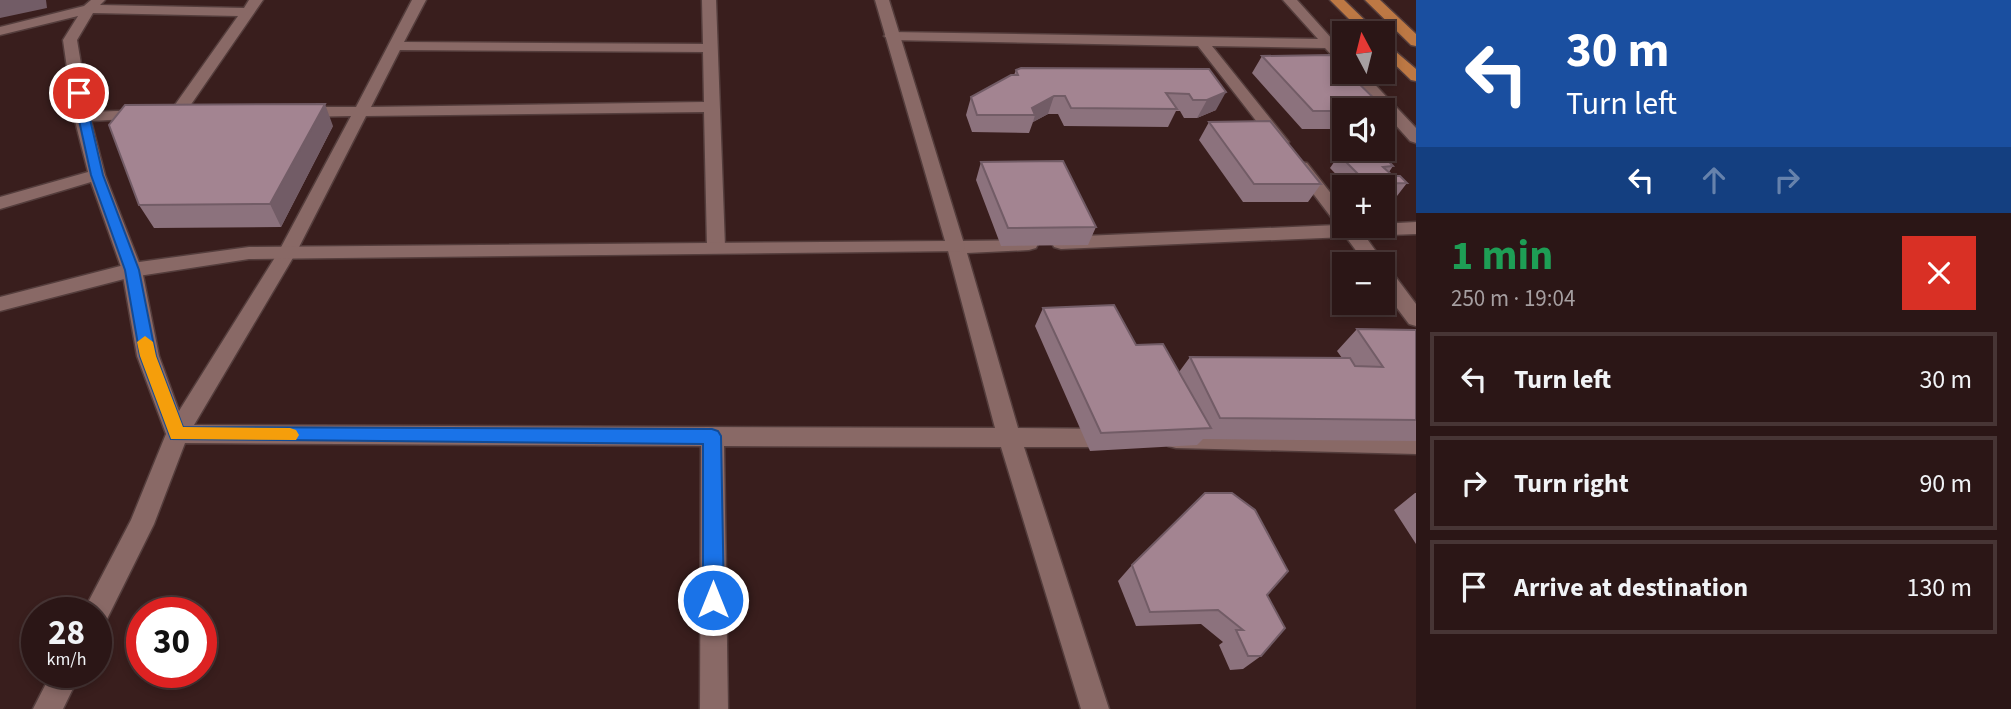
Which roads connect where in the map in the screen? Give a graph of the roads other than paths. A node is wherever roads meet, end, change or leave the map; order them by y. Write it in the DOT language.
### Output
graph roads {
  1 [pos="419,0"];
  2 [pos="709,0"];
  3 [pos="881,0"];
  4 [pos="1290,0"];
  5 [pos="1337,0"];
  6 [pos="1372,0"];
  7 [pos="93,4"];
  8 [pos="252,6"];
  9 [pos="1359,21"];
  10 [pos="0,31"];
  11 [pos="891,36"];
  12 [pos="1332,39"];
  13 [pos="1202,42"];
  14 [pos="1416,42"];
  15 [pos="1332,44"];
  16 [pos="397,46"];
  17 [pos="710,47"];
  18 [pos="1395,57"];
  19 [pos="1416,77"];
  20 [pos="1365,84"];
  21 [pos="712,107"];
  22 [pos="362,112"];
  23 [pos="283,113"];
  24 [pos="82,117"];
  25 [pos="1416,138"];
  26 [pos="97,175"];
  27 [pos="0,203"];
  28 [pos="1332,207"];
  29 [pos="1332,227"];
  30 [pos="1395,227"];
  31 [pos="1416,228"];
  32 [pos="1356,238"];
  33 [pos="716,247"];
  34 [pos="956,247"];
  35 [pos="288,251"];
  36 [pos="1367,252"];
  37 [pos="132,270"];
  38 [pos="1395,291"];
  39 [pos="0,304"];
  40 [pos="1416,319"];
  41 [pos="177,434"];
  42 [pos="712,436"];
  43 [pos="1009,436"];
  44 [pos="1131,439"];
  45 [pos="1158,439"];
  46 [pos="1416,444"];
  47 [pos="105,597"];
  48 [pos="58,688"];
  49 [pos="47,709"];
  50 [pos="714,709"];
  51 [pos="1094,709"];
  1 -- 16 [label="street"];
  2 -- 17 [label="street"];
  3 -- 11 [label="street"];
  4 -- 12 [label="street"];
  5 -- 9 [label="main road"];
  6 -- 14 [label="main road"];
  7 -- 8 [label="street"];
  7 -- 10 [label="street"];
  7 -- 24 [label="street"];
  8 -- 24 [label="street"];
  11 -- 13 [label="street"];
  11 -- 34 [label="street"];
  13 -- 15 [label="street"];
  13 -- 28 [label="street"];
  16 -- 17 [label="street"];
  16 -- 22 [label="street"];
  17 -- 21 [label="street"];
  18 -- 19 [label="main road"];
  20 -- 25 [label="street"];
  21 -- 22 [label="street"];
  21 -- 33 [label="street"];
  22 -- 23 [label="street"];
  22 -- 35 [label="street"];
  24 -- 26 [label="street"];
  26 -- 27 [label="street"];
  26 -- 37 [label="street"];
  29 -- 34 [label="street"];
  30 -- 31 [label="street"];
  32 -- 36 [label="street"];
  33 -- 34 [label="street"];
  33 -- 35 [label="street"];
  34 -- 43 [label="street"];
  35 -- 37 [label="street"];
  35 -- 41 [label="street"];
  37 -- 39 [label="street"];
  37 -- 41 [label="street"];
  38 -- 40 [label="street"];
  41 -- 42 [label="street"];
  41 -- 47 [label="street"];
  42 -- 43 [label="street"];
  42 -- 50 [label="street"];
  43 -- 44 [label="street"];
  43 -- 51 [label="street"];
  45 -- 46 [label="street"];
  48 -- 49 [label="street"];
}
